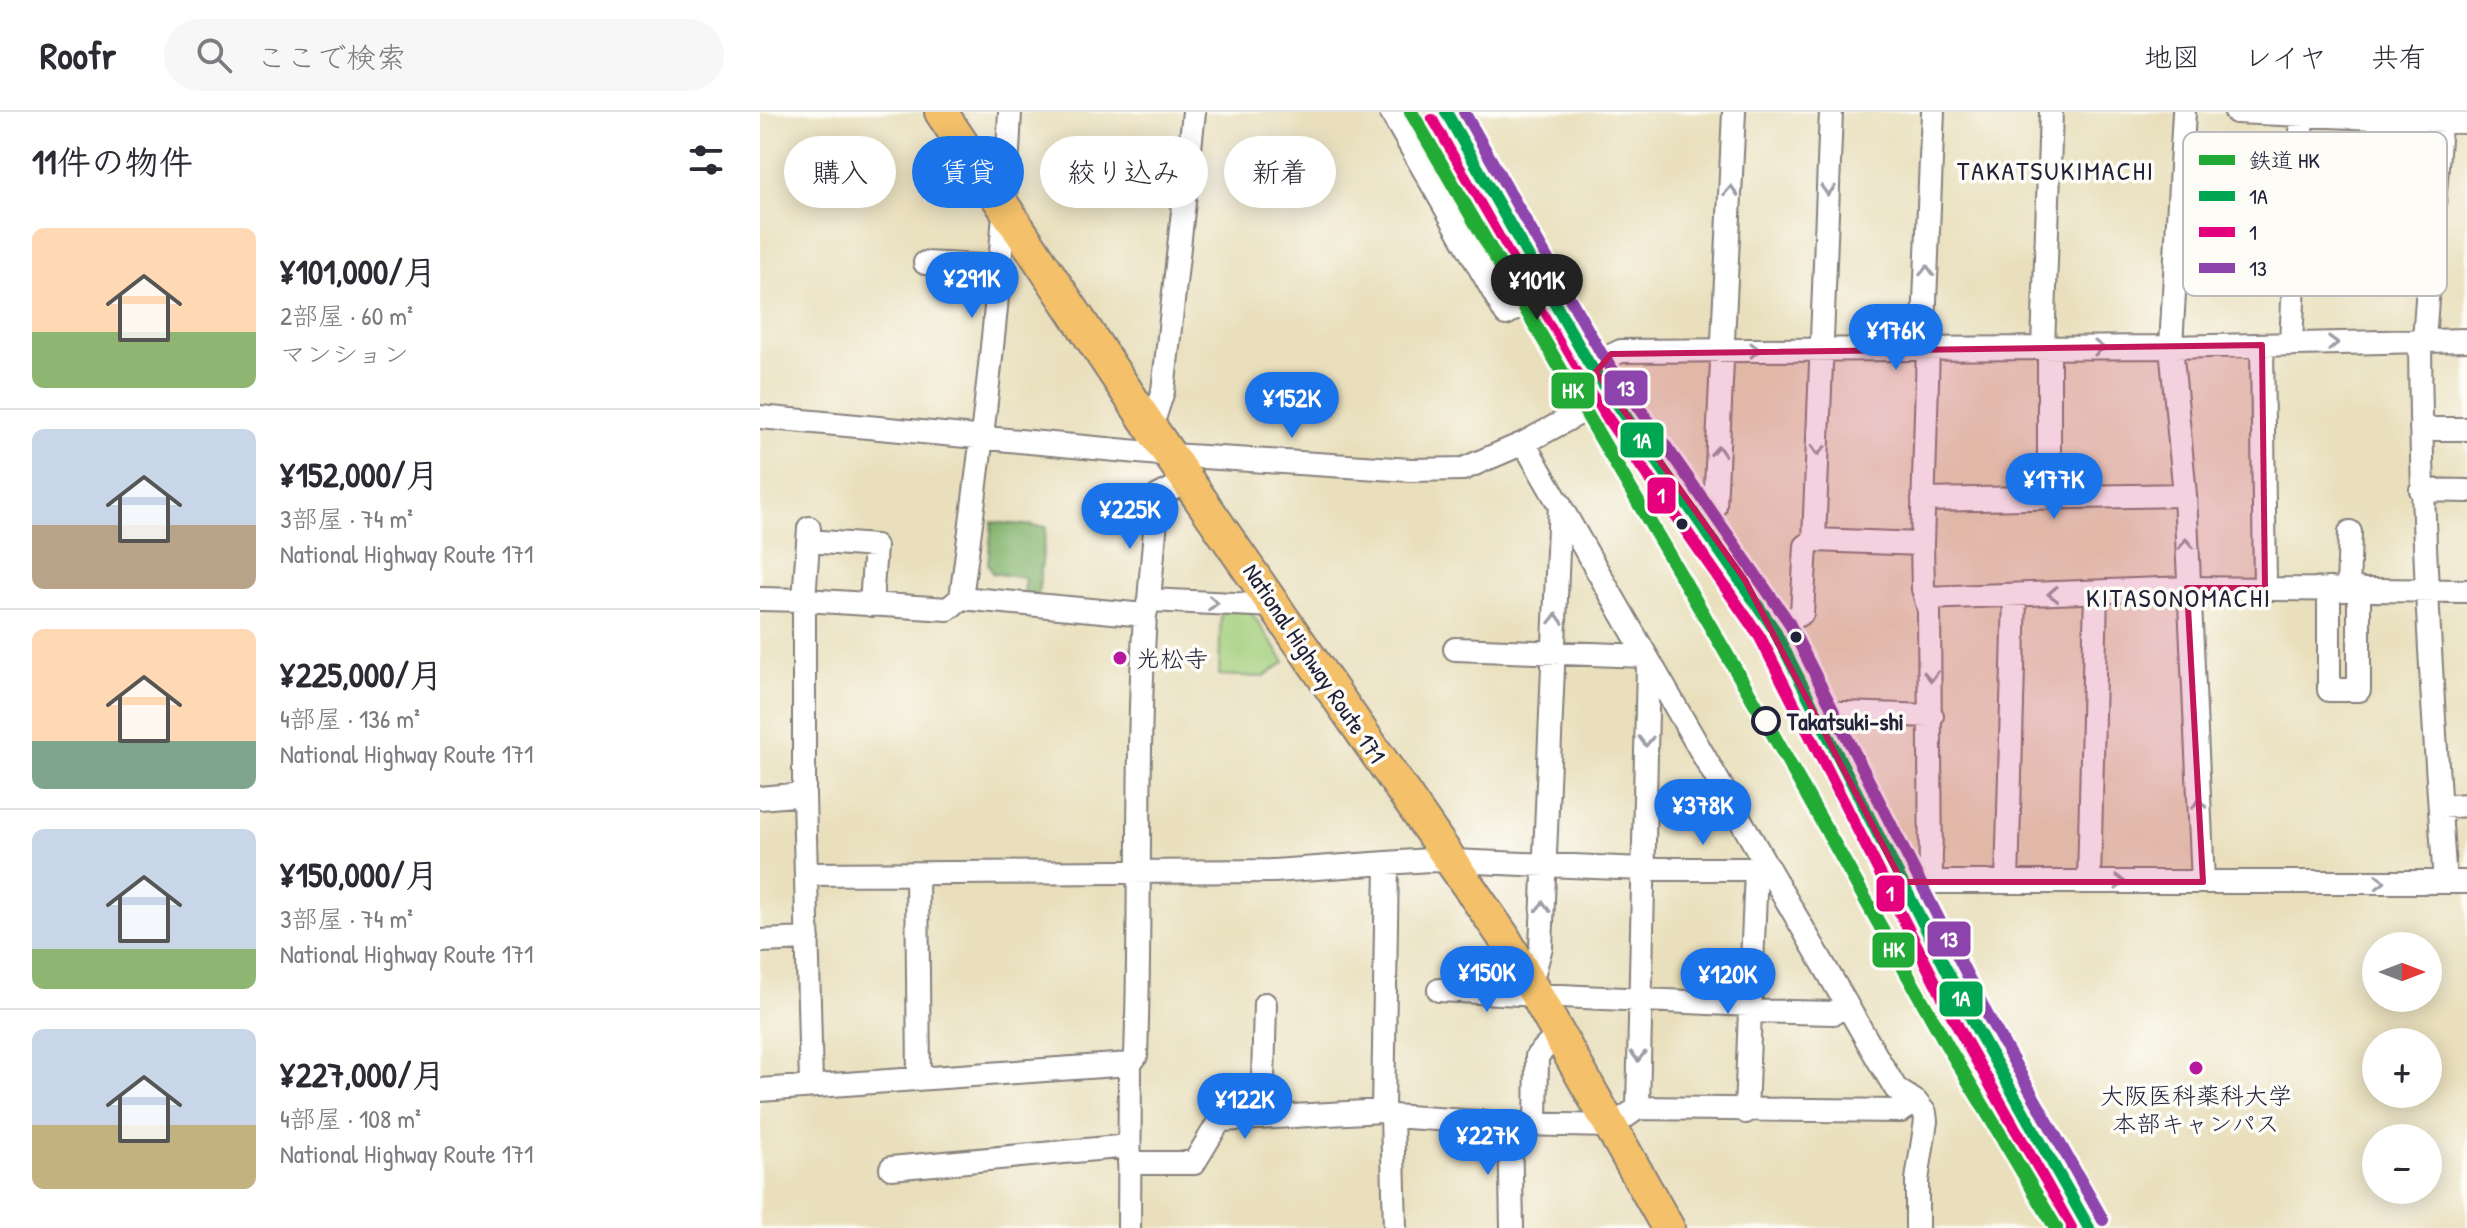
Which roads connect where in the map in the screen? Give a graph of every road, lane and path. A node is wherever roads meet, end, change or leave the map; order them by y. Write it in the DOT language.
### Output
graph roads {
  1 [pos="941,112"];
  2 [pos="1010,112"];
  3 [pos="1194,112"];
  4 [pos="1391,112"];
  5 [pos="1446,112"];
  6 [pos="1734,112"];
  7 [pos="1831,112"];
  8 [pos="1933,112"];
  9 [pos="2051,112"];
  10 [pos="2184,112"];
  11 [pos="2236,112"];
  12 [pos="2302,113"];
  13 [pos="2441,117"];
  14 [pos="2467,122"];
  15 [pos="957,136"];
  16 [pos="1009,136"];
  17 [pos="1006,208"];
  18 [pos="1007,208"];
  19 [pos="925,263"];
  20 [pos="1001,267"];
  21 [pos="1545,291"];
  22 [pos="2293,296"];
  23 [pos="2426,296"];
  24 [pos="2422,340"];
  25 [pos="2467,340"];
  26 [pos="2291,344"];
  27 [pos="2262,345"];
  28 [pos="2171,347"];
  29 [pos="2046,348"];
  30 [pos="1822,349"];
  31 [pos="1926,349"];
  32 [pos="1723,350"];
  33 [pos="1596,372"];
  34 [pos="1611,396"];
  35 [pos="760,417"];
  36 [pos="1151,428"];
  37 [pos="2421,429"];
  38 [pos="2467,429"];
  39 [pos="983,438"];
  40 [pos="1524,443"];
  41 [pos="1180,468"];
  42 [pos="2421,490"];
  43 [pos="2467,491"];
  44 [pos="2185,495"];
  45 [pos="2049,498"];
  46 [pos="1923,500"];
  47 [pos="1560,504"];
  48 [pos="1702,523"];
  49 [pos="2350,532"];
  50 [pos="1814,540"];
  51 [pos="1922,544"];
  52 [pos="2187,588"];
  53 [pos="2265,588"];
  54 [pos="2346,589"];
  55 [pos="2425,590"];
  56 [pos="2467,591"];
  57 [pos="2096,592"];
  58 [pos="2015,596"];
  59 [pos="961,598"];
  60 [pos="1926,598"];
  61 [pos="760,599"];
  62 [pos="804,600"];
  63 [pos="871,605"];
  64 [pos="1276,606"];
  65 [pos="1147,608"];
  66 [pos="1774,629"];
  67 [pos="1455,649"];
  68 [pos="1555,654"];
  69 [pos="1646,660"];
  70 [pos="1814,712"];
  71 [pos="1932,716"];
  72 [pos="804,794"];
  73 [pos="760,798"];
  74 [pos="2467,805"];
  75 [pos="2440,807"];
  76 [pos="1452,861"];
  77 [pos="1387,863"];
  78 [pos="1545,864"];
  79 [pos="1643,869"];
  80 [pos="1761,870"];
  81 [pos="1138,872"];
  82 [pos="806,874"];
  83 [pos="917,874"];
  84 [pos="1902,882"];
  85 [pos="1931,882"];
  86 [pos="2007,882"];
  87 [pos="2089,882"];
  88 [pos="2203,882"];
  89 [pos="2456,882"];
  90 [pos="808,939"];
  91 [pos="760,941"];
  92 [pos="1534,988"];
  93 [pos="1439,990"];
  94 [pos="1638,999"];
  95 [pos="1846,1003"];
  96 [pos="1265,1004"];
  97 [pos="1750,1008"];
  98 [pos="1560,1032"];
  99 [pos="1130,1064"];
  100 [pos="919,1077"];
  101 [pos="811,1086"];
  102 [pos="760,1090"];
  103 [pos="1916,1102"];
  104 [pos="1638,1108"];
  105 [pos="1746,1112"];
  106 [pos="1388,1114"];
  107 [pos="1262,1117"];
  108 [pos="1510,1124"];
  109 [pos="1536,1124"];
  110 [pos="1612,1126"];
  111 [pos="1129,1155"];
  112 [pos="891,1168"];
  113 [pos="1129,1228"];
  114 [pos="1395,1228"];
  115 [pos="1512,1228"];
  116 [pos="1668,1228"];
  117 [pos="1917,1228"];
  118 [pos="2089,1228"];
  1 -- 15 [label="highway, National Highway Route 171"];
  2 -- 16 [label="street"];
  3 -- 36 [label="street"];
  4 -- 21 [label="street"];
  5 -- 21 [label="street"];
  32 -- 6 [label="street, one-way"];
  7 -- 30 [label="street, one-way"];
  31 -- 8 [label="street, one-way"];
  9 -- 29 [label="street"];
  10 -- 28 [label="street"];
  11 -- 12 [label="street"];
  12 -- 13 [label="street"];
  13 -- 14 [label="street"];
  17 -- 20 [label="street"];
  18 -- 36 [label="highway, National Highway Route 171"];
  19 -- 20 [label="street"];
  20 -- 39 [label="street"];
  21 -- 33 [label="street"];
  22 -- 26 [label="street"];
  23 -- 24 [label="street"];
  24 -- 25 [label="street"];
  26 -- 24 [label="street, one-way"];
  24 -- 37 [label="street"];
  26 -- 27 [label="street"];
  27 -- 28 [label="street"];
  27 -- 53 [label="street"];
  29 -- 28 [label="street, one-way"];
  28 -- 44 [label="street"];
  29 -- 31 [label="street"];
  29 -- 45 [label="street"];
  30 -- 31 [label="street"];
  32 -- 30 [label="street, one-way"];
  30 -- 50 [label="street, one-way"];
  31 -- 46 [label="street"];
  32 -- 33 [label="street"];
  48 -- 32 [label="street, one-way"];
  33 -- 34 [label="street"];
  34 -- 40 [label="street"];
  34 -- 48 [label="street"];
  35 -- 39 [label="street"];
  36 -- 41 [label="highway, National Highway Route 171"];
  37 -- 38 [label="street"];
  37 -- 42 [label="street"];
  39 -- 41 [label="street"];
  39 -- 59 [label="street"];
  40 -- 41 [label="street"];
  40 -- 47 [label="street"];
  41 -- 64 [label="highway, National Highway Route 171"];
  41 -- 65 [label="street"];
  42 -- 43 [label="street"];
  42 -- 55 [label="street"];
  44 -- 45 [label="street"];
  52 -- 44 [label="street, one-way"];
  45 -- 46 [label="street"];
  46 -- 51 [label="street"];
  68 -- 47 [label="street, one-way"];
  47 -- 69 [label="street"];
  48 -- 66 [label="street"];
  49 -- 54 [label="street"];
  50 -- 51 [label="street"];
  50 -- 66 [label="street"];
  51 -- 60 [label="street"];
  52 -- 53 [label="street"];
  52 -- 57 [label="street"];
  88 -- 52 [label="street, one-way"];
  53 -- 54 [label="street"];
  54 -- 55 [label="street"];
  55 -- 56 [label="street"];
  55 -- 75 [label="street"];
  57 -- 58 [label="street, one-way"];
  57 -- 87 [label="street"];
  58 -- 60 [label="street"];
  58 -- 86 [label="street"];
  59 -- 63 [label="street"];
  59 -- 65 [label="street"];
  60 -- 71 [label="street, one-way"];
  61 -- 62 [label="street"];
  62 -- 63 [label="street"];
  62 -- 63 [label="street"];
  62 -- 72 [label="street"];
  65 -- 64 [label="street, one-way"];
  64 -- 76 [label="highway, National Highway Route 171"];
  65 -- 81 [label="street"];
  66 -- 70 [label="street"];
  67 -- 68 [label="street"];
  68 -- 69 [label="street"];
  68 -- 78 [label="street"];
  69 -- 79 [label="street, one-way"];
  69 -- 80 [label="street"];
  70 -- 71 [label="street"];
  70 -- 84 [label="street"];
  71 -- 85 [label="street"];
  72 -- 73 [label="street"];
  72 -- 82 [label="street"];
  74 -- 75 [label="street"];
  75 -- 89 [label="street"];
  76 -- 77 [label="street"];
  76 -- 78 [label="street"];
  76 -- 92 [label="highway, National Highway Route 171"];
  77 -- 81 [label="street"];
  77 -- 106 [label="street"];
  78 -- 79 [label="street"];
  92 -- 78 [label="street, one-way"];
  79 -- 80 [label="street"];
  79 -- 94 [label="street"];
  80 -- 95 [label="street"];
  80 -- 97 [label="street"];
  81 -- 83 [label="street"];
  81 -- 99 [label="street"];
  82 -- 83 [label="street"];
  82 -- 90 [label="street"];
  83 -- 100 [label="street"];
  84 -- 85 [label="street"];
  84 -- 118 [label="street"];
  85 -- 86 [label="street"];
  86 -- 87 [label="street"];
  87 -- 88 [label="street, one-way"];
  88 -- 89 [label="street, one-way"];
  90 -- 91 [label="street"];
  90 -- 101 [label="street"];
  92 -- 93 [label="street"];
  92 -- 94 [label="street"];
  92 -- 98 [label="highway, National Highway Route 171"];
  94 -- 97 [label="street"];
  94 -- 104 [label="street, one-way"];
  95 -- 97 [label="street"];
  95 -- 103 [label="street"];
  96 -- 107 [label="street"];
  97 -- 105 [label="street"];
  98 -- 109 [label="street"];
  98 -- 110 [label="highway, National Highway Route 171"];
  99 -- 100 [label="street"];
  99 -- 111 [label="street"];
  100 -- 101 [label="street"];
  101 -- 102 [label="street"];
  103 -- 105 [label="street"];
  103 -- 117 [label="street"];
  104 -- 105 [label="street"];
  104 -- 110 [label="street"];
  106 -- 107 [label="street"];
  106 -- 108 [label="street"];
  106 -- 114 [label="street"];
  107 -- 111 [label="street"];
  108 -- 109 [label="street"];
  108 -- 115 [label="street"];
  109 -- 110 [label="street"];
  110 -- 116 [label="highway, National Highway Route 171"];
  111 -- 112 [label="street"];
  111 -- 113 [label="street"];
}
